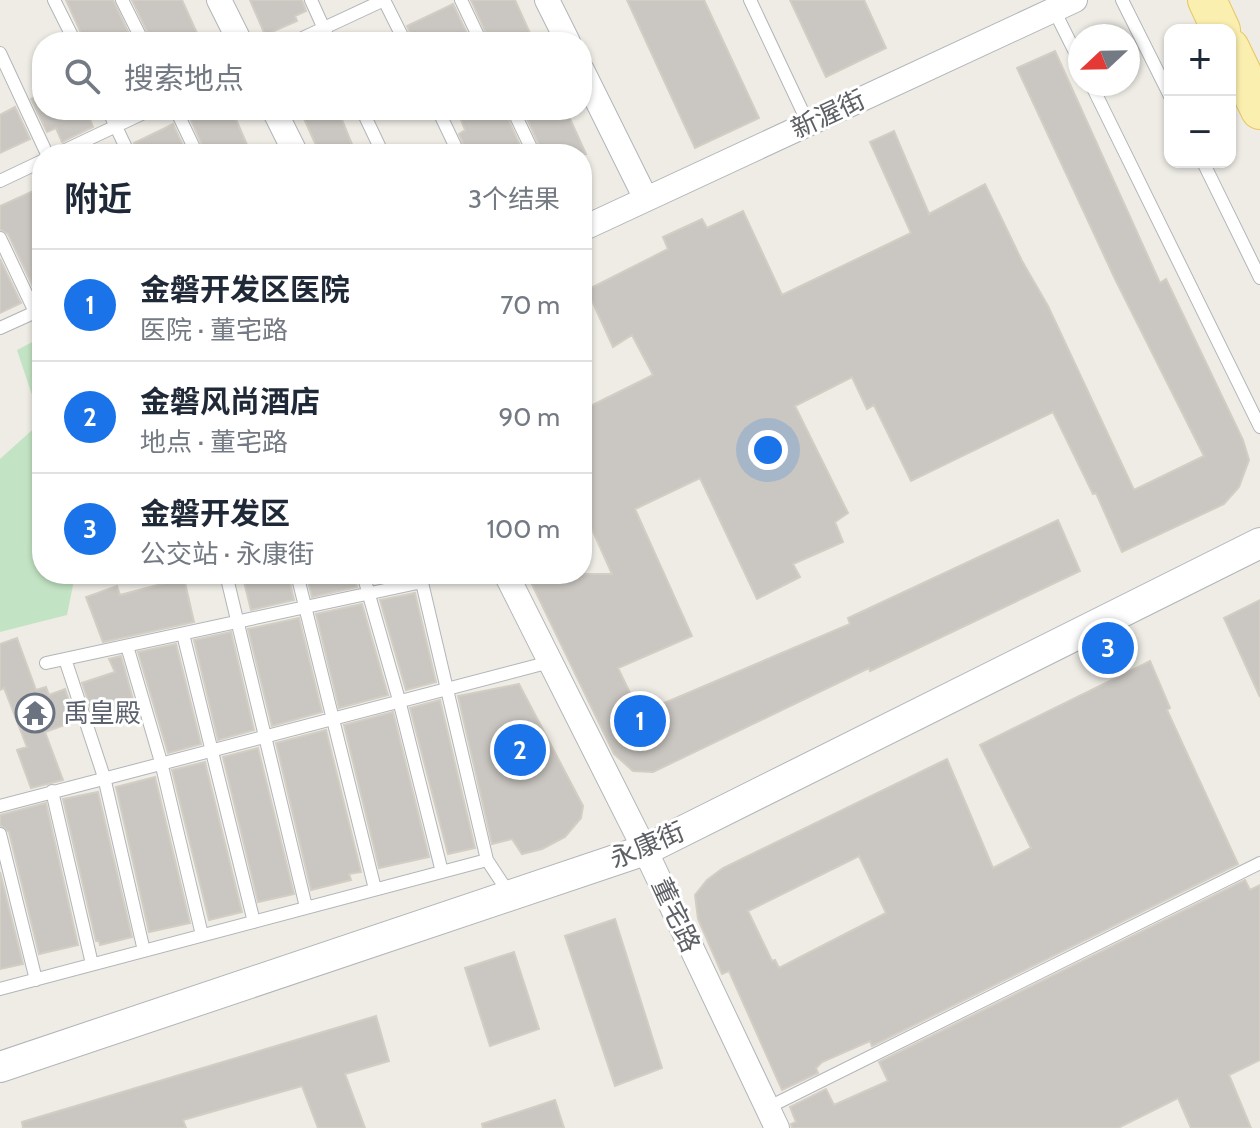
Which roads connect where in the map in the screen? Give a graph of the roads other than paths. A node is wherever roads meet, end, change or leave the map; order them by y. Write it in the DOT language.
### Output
graph roads {
  1 [pos="54,0"];
  2 [pos="122,0"];
  3 [pos="219,0"];
  4 [pos="311,0"];
  5 [pos="384,0"];
  6 [pos="461,0"];
  7 [pos="547,0"];
  8 [pos="750,0"];
  9 [pos="1122,0"];
  10 [pos="1207,0"];
  11 [pos="1065,5"];
  12 [pos="1218,24"];
  13 [pos="324,28"];
  14 [pos="70,32"];
  15 [pos="138,32"];
  16 [pos="235,32"];
  17 [pos="315,32"];
  18 [pos="326,32"];
  19 [pos="400,32"];
  20 [pos="476,32"];
  21 [pos="563,32"];
  22 [pos="0,53"];
  23 [pos="1236,60"];
  24 [pos="1164,84"];
  25 [pos="592,90"];
  26 [pos="1097,96"];
  27 [pos="1260,110"];
  28 [pos="112,120"];
  29 [pos="128,120"];
  30 [pos="181,120"];
  31 [pos="279,120"];
  32 [pos="367,120"];
  33 [pos="443,120"];
  34 [pos="518,120"];
  35 [pos="808,123"];
  36 [pos="115,126"];
  37 [pos="42,144"];
  38 [pos="78,144"];
  39 [pos="124,144"];
  40 [pos="192,144"];
  41 [pos="291,144"];
  42 [pos="378,144"];
  43 [pos="454,144"];
  44 [pos="529,144"];
  45 [pos="32,166"];
  46 [pos="1206,168"];
  47 [pos="0,181"];
  48 [pos="646,199"];
  49 [pos="592,224"];
  50 [pos="0,238"];
  51 [pos="1260,278"];
  52 [pos="32,297"];
  53 [pos="32,313"];
  54 [pos="0,328"];
  55 [pos="1260,427"];
  56 [pos="1260,543"];
  57 [pos="228,584"];
  58 [pos="299,584"];
  59 [pos="366,584"];
  60 [pos="402,584"];
  61 [pos="422,584"];
  62 [pos="511,584"];
  63 [pos="369,594"];
  64 [pos="305,608"];
  65 [pos="237,622"];
  66 [pos="183,634"];
  67 [pos="127,646"];
  68 [pos="65,659"];
  69 [pos="550,662"];
  70 [pos="46,663"];
  71 [pos="448,688"];
  72 [pos="399,700"];
  73 [pos="332,718"];
  74 [pos="264,735"];
  75 [pos="212,749"];
  76 [pos="161,762"];
  77 [pos="104,777"];
  78 [pos="52,791"];
  79 [pos="0,806"];
  80 [pos="0,834"];
  81 [pos="645,850"];
  82 [pos="487,860"];
  83 [pos="1260,863"];
  84 [pos="442,872"];
  85 [pos="375,889"];
  86 [pos="510,895"];
  87 [pos="306,907"];
  88 [pos="254,922"];
  89 [pos="202,935"];
  90 [pos="144,951"];
  91 [pos="92,964"];
  92 [pos="36,980"];
  93 [pos="0,989"];
  94 [pos="0,1067"];
  95 [pos="772,1118"];
  1 -- 14 [label="lane"];
  2 -- 15 [label="lane"];
  3 -- 16 [label="street"];
  4 -- 13 [label="lane"];
  5 -- 13 [label="lane"];
  5 -- 19 [label="lane"];
  6 -- 20 [label="lane"];
  7 -- 21 [label="street"];
  8 -- 35 [label="lane"];
  9 -- 24 [label="lane"];
  10 -- 12 [label="main road"];
  11 -- 35 [label="street, 新渥街"];
  13 -- 17 [label="lane"];
  13 -- 18 [label="lane"];
  22 -- 37 [label="lane"];
  23 -- 27 [label="main road"];
  25 -- 48 [label="street"];
  26 -- 55 [label="lane"];
  28 -- 36 [label="lane"];
  29 -- 36 [label="lane"];
  30 -- 40 [label="lane"];
  31 -- 41 [label="street"];
  32 -- 42 [label="lane"];
  33 -- 43 [label="lane"];
  34 -- 44 [label="lane"];
  35 -- 48 [label="street, 新渥街"];
  36 -- 38 [label="lane"];
  36 -- 39 [label="lane"];
  45 -- 47 [label="lane"];
  46 -- 51 [label="lane"];
  48 -- 49 [label="street, 新渥街"];
  50 -- 52 [label="lane"];
  53 -- 54 [label="lane"];
  56 -- 81 [label="street, 永康街"];
  57 -- 65 [label="lane"];
  58 -- 64 [label="lane"];
  59 -- 63 [label="lane"];
  60 -- 63 [label="lane"];
  61 -- 71 [label="lane"];
  62 -- 69 [label="street, 董宅路"];
  63 -- 64 [label="lane"];
  63 -- 72 [label="lane"];
  64 -- 65 [label="lane"];
  64 -- 73 [label="lane"];
  65 -- 66 [label="lane"];
  65 -- 74 [label="lane"];
  66 -- 67 [label="lane"];
  66 -- 75 [label="lane"];
  67 -- 68 [label="lane"];
  67 -- 76 [label="lane"];
  68 -- 70 [label="lane"];
  68 -- 77 [label="lane"];
  69 -- 71 [label="lane"];
  69 -- 81 [label="street, 董宅路"];
  71 -- 72 [label="lane"];
  71 -- 82 [label="lane"];
  72 -- 73 [label="lane"];
  72 -- 84 [label="lane"];
  73 -- 74 [label="lane"];
  73 -- 85 [label="lane"];
  74 -- 75 [label="lane"];
  74 -- 87 [label="lane"];
  75 -- 76 [label="lane"];
  75 -- 88 [label="lane"];
  76 -- 77 [label="lane"];
  76 -- 89 [label="lane"];
  77 -- 78 [label="lane"];
  77 -- 90 [label="lane"];
  78 -- 79 [label="lane"];
  78 -- 91 [label="lane"];
  80 -- 92 [label="lane"];
  81 -- 86 [label="street, 永康街"];
  81 -- 95 [label="street, 董宅路"];
  82 -- 84 [label="lane"];
  82 -- 86 [label="lane"];
  83 -- 95 [label="lane"];
  84 -- 85 [label="lane"];
  85 -- 87 [label="lane"];
  86 -- 94 [label="street, 永康街"];
  87 -- 88 [label="lane"];
  88 -- 89 [label="lane"];
  89 -- 90 [label="lane"];
  90 -- 91 [label="lane"];
  91 -- 92 [label="lane"];
  92 -- 93 [label="lane"];
}
